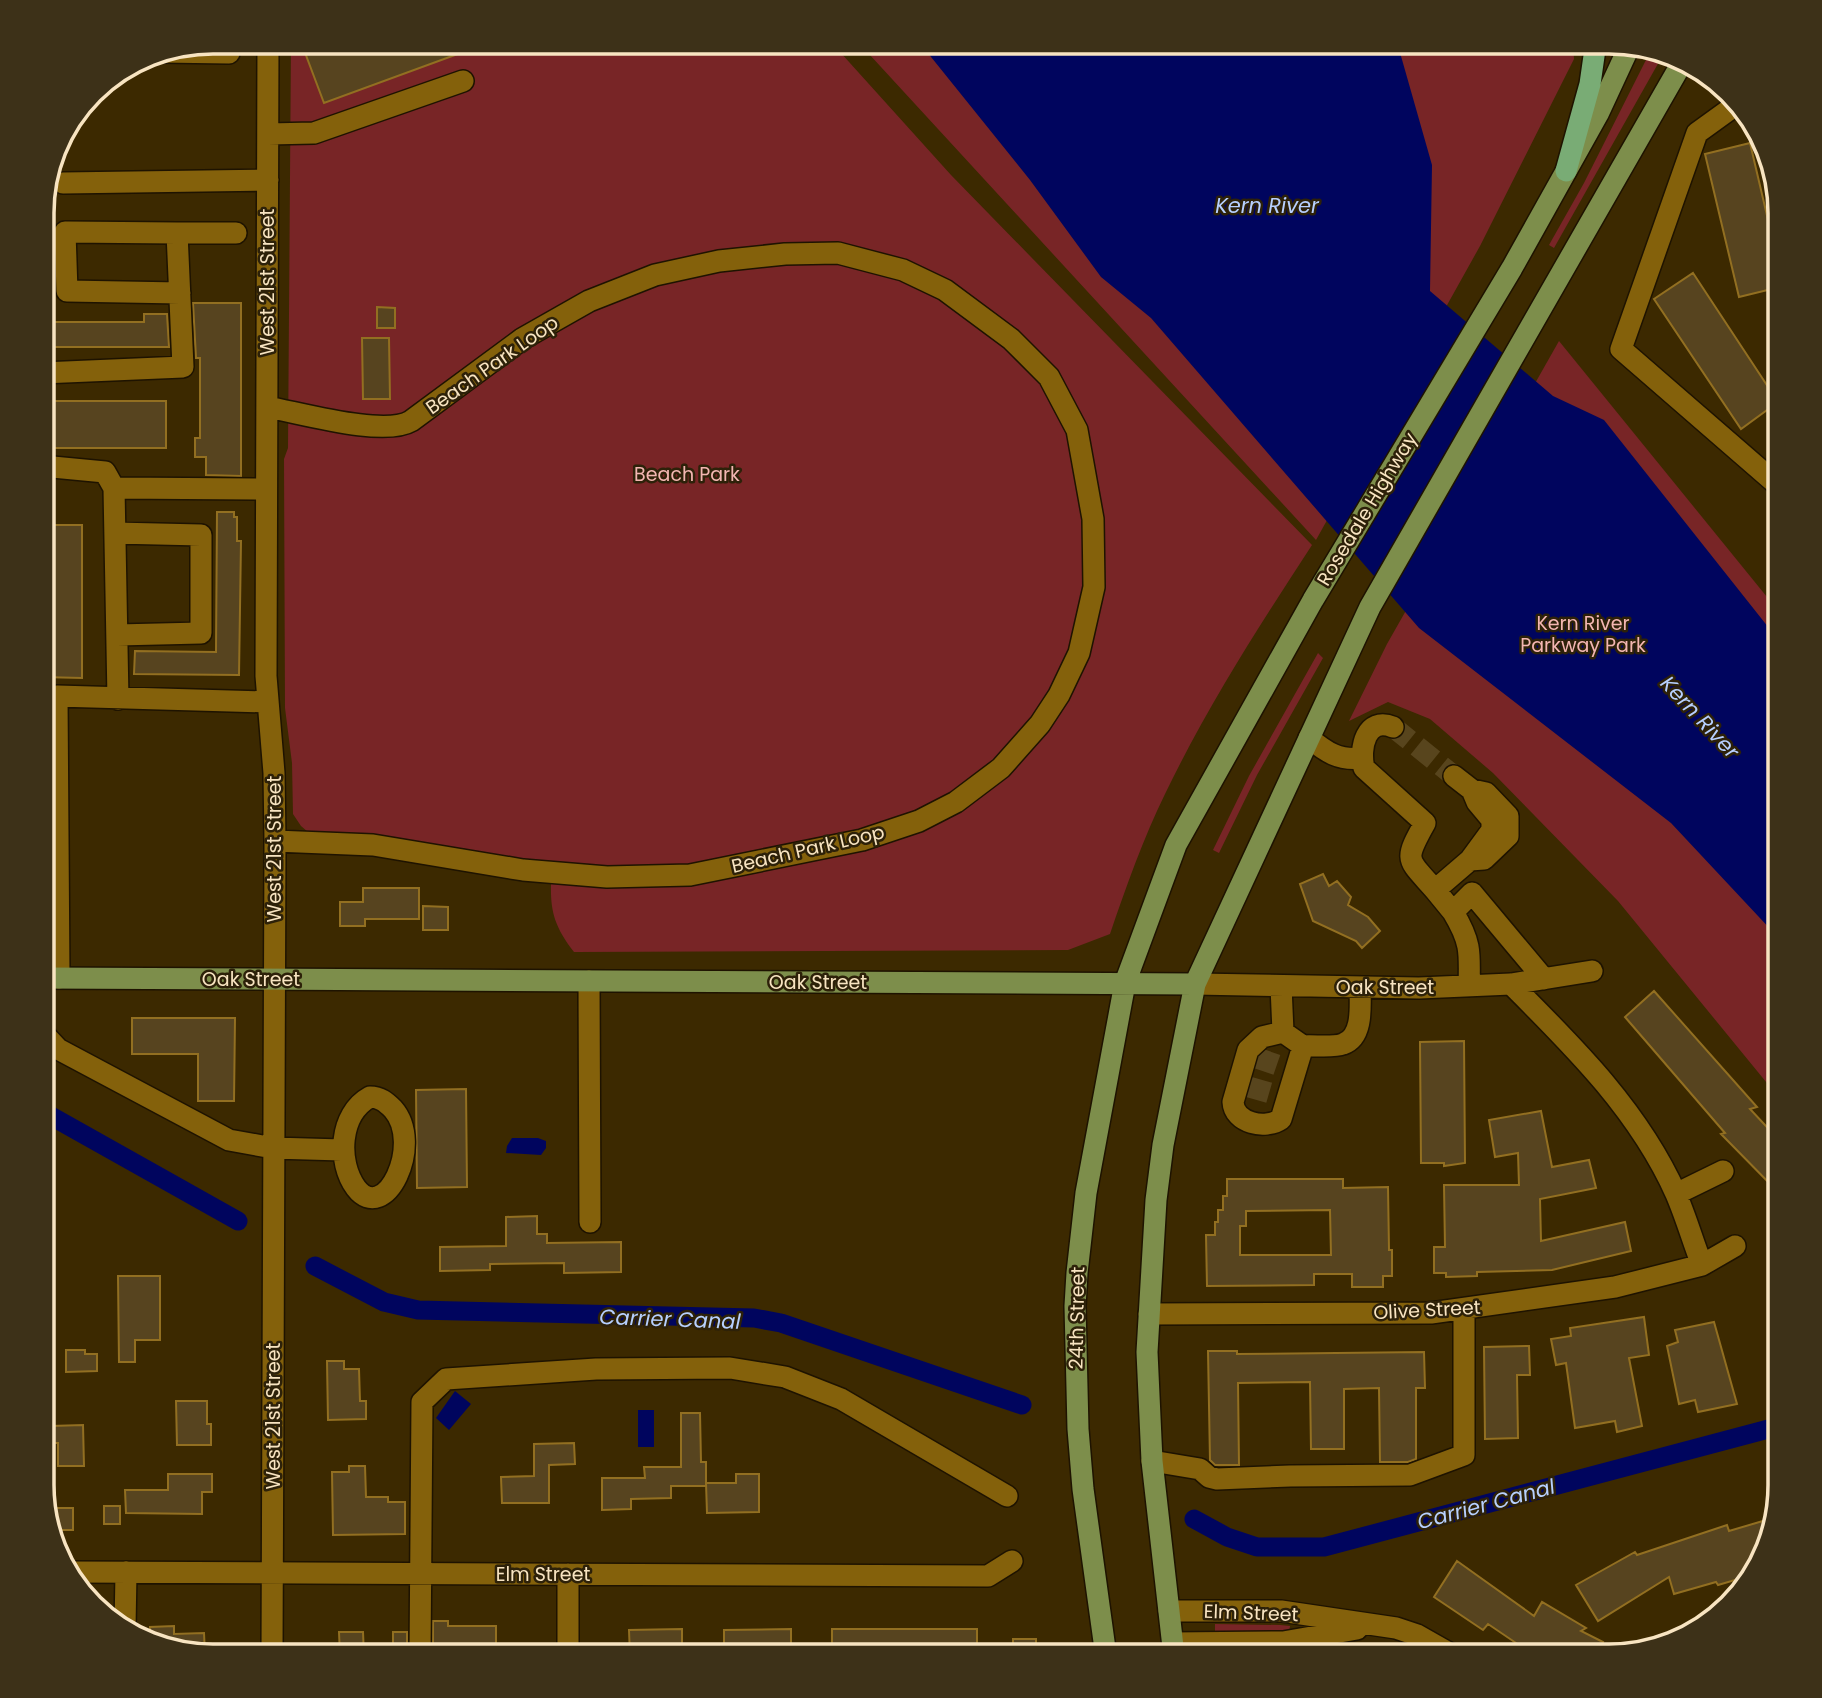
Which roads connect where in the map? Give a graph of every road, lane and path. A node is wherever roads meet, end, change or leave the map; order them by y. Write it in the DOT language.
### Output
graph roads {
  1 [pos="1594,54"];
  2 [pos="268,55"];
  3 [pos="1625,56"];
  4 [pos="1678,70"];
  5 [pos="463,81"];
  6 [pos="1729,110"];
  7 [pos="268,134"];
  8 [pos="1566,171"];
  9 [pos="268,180"];
  10 [pos="63,183"];
  11 [pos="177,233"];
  12 [pos="236,233"];
  13 [pos="180,293"];
  14 [pos="55,372"];
  15 [pos="267,407"];
  16 [pos="55,467"];
  17 [pos="1767,476"];
  18 [pos="114,488"];
  19 [pos="266,489"];
  20 [pos="115,533"];
  21 [pos="117,635"];
  22 [pos="55,695"];
  23 [pos="118,699"];
  24 [pos="268,702"];
  25 [pos="1393,727"];
  26 [pos="1309,738"];
  27 [pos="1362,758"];
  28 [pos="1454,776"];
  29 [pos="275,841"];
  30 [pos="1435,891"];
  31 [pos="1453,912"];
  32 [pos="1592,971"];
  33 [pos="55,978"];
  34 [pos="274,979"];
  35 [pos="1544,979"];
  36 [pos="589,981"];
  37 [pos="1125,983"];
  38 [pos="1195,984"];
  39 [pos="1511,984"];
  40 [pos="1281,986"];
  41 [pos="1469,986"];
  42 [pos="1360,987"];
  43 [pos="1283,1032"];
  44 [pos="55,1046"];
  45 [pos="1303,1046"];
  46 [pos="274,1148"];
  47 [pos="342,1150"];
  48 [pos="1723,1171"];
  49 [pos="1676,1194"];
  50 [pos="590,1222"];
  51 [pos="1734,1246"];
  52 [pos="1702,1265"];
  53 [pos="1464,1310"];
  54 [pos="1149,1314"];
  55 [pos="1152,1461"];
  56 [pos="1007,1496"];
  57 [pos="1012,1561"];
  58 [pos="80,1572"];
  59 [pos="126,1572"];
  60 [pos="272,1573"];
  61 [pos="420,1573"];
  62 [pos="568,1574"];
  63 [pos="1169,1611"];
  64 [pos="125,1617"];
  65 [pos="1373,1626"];
  66 [pos="272,1644"];
  67 [pos="420,1644"];
  68 [pos="568,1644"];
  69 [pos="1104,1644"];
  70 [pos="1172,1644"];
  71 [pos="1303,1644"];
  72 [pos="1433,1644"];
  1 -- 8 [label="highway"];
  2 -- 7 [label="street, West 21st Street"];
  3 -- 8 [label="main road, Rosedale Highway"];
  4 -- 26 [label="main road"];
  5 -- 7 [label="street"];
  6 -- 17 [label="street"];
  7 -- 9 [label="street, West 21st Street"];
  8 -- 37 [label="main road, Rosedale Highway"];
  9 -- 10 [label="street"];
  9 -- 15 [label="street, West 21st Street"];
  11 -- 12 [label="street"];
  11 -- 13 [label="street"];
  11 -- 13 [label="street"];
  13 -- 14 [label="street"];
  15 -- 19 [label="street, West 21st Street"];
  15 -- 29 [label="street, Beach Park Loop"];
  16 -- 18 [label="street"];
  18 -- 19 [label="street"];
  18 -- 20 [label="street"];
  19 -- 24 [label="street, West 21st Street"];
  20 -- 21 [label="street"];
  20 -- 21 [label="street"];
  21 -- 23 [label="street"];
  22 -- 23 [label="street"];
  23 -- 24 [label="street"];
  24 -- 29 [label="street, West 21st Street"];
  25 -- 27 [label="street"];
  26 -- 27 [label="street"];
  26 -- 38 [label="main road"];
  27 -- 30 [label="street"];
  28 -- 30 [label="street"];
  29 -- 34 [label="street, West 21st Street"];
  30 -- 31 [label="street"];
  31 -- 35 [label="street"];
  31 -- 41 [label="street"];
  32 -- 35 [label="street, Oak Street"];
  33 -- 34 [label="main road, Oak Street"];
  34 -- 36 [label="main road, Oak Street"];
  34 -- 46 [label="street, West 21st Street"];
  35 -- 39 [label="street, Oak Street"];
  36 -- 37 [label="main road, Oak Street"];
  36 -- 50 [label="street"];
  37 -- 38 [label="main road, Oak Street"];
  37 -- 69 [label="main road, 24th Street"];
  38 -- 40 [label="street, Oak Street"];
  38 -- 54 [label="main road"];
  39 -- 41 [label="street, Oak Street"];
  39 -- 49 [label="street"];
  40 -- 42 [label="street, Oak Street"];
  40 -- 43 [label="street"];
  41 -- 42 [label="street, Oak Street"];
  42 -- 45 [label="street"];
  43 -- 45 [label="street"];
  43 -- 45 [label="street"];
  44 -- 46 [label="street"];
  46 -- 47 [label="street"];
  46 -- 60 [label="street, West 21st Street"];
  48 -- 49 [label="street"];
  49 -- 52 [label="street"];
  51 -- 52 [label="street, Olive Street"];
  52 -- 53 [label="street, Olive Street"];
  53 -- 54 [label="street, Olive Street"];
  53 -- 55 [label="street"];
  54 -- 55 [label="main road"];
  55 -- 63 [label="main road"];
  56 -- 61 [label="street"];
  57 -- 62 [label="street, Elm Street"];
  58 -- 59 [label="street, Elm Street"];
  59 -- 60 [label="street, Elm Street"];
  59 -- 64 [label="street"];
  60 -- 61 [label="street, Elm Street"];
  60 -- 66 [label="street, West 21st Street"];
  61 -- 62 [label="street, Elm Street"];
  61 -- 67 [label="street"];
  62 -- 68 [label="street"];
  63 -- 65 [label="street, Elm Street"];
  63 -- 70 [label="main road"];
  65 -- 71 [label="street, Elm Street"];
  65 -- 72 [label="street, Elm Street"];
}
